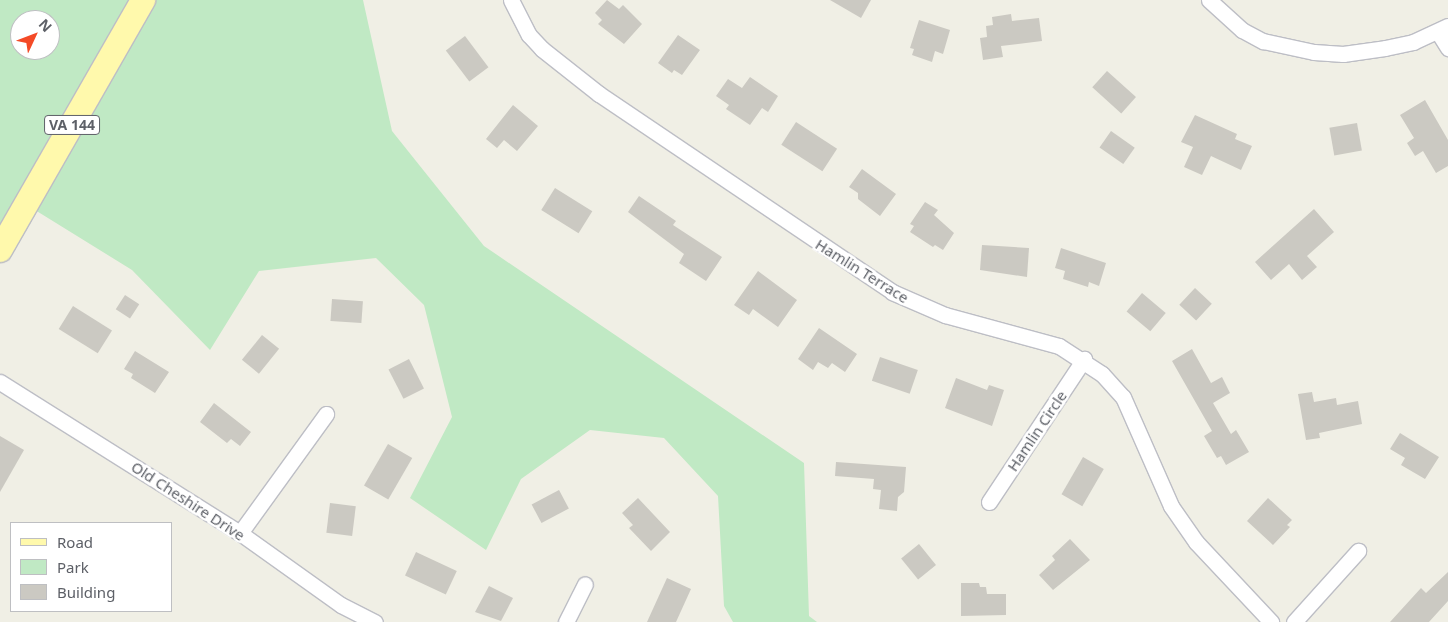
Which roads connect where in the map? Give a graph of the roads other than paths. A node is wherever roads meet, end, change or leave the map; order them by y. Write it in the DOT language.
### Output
graph roads {
  1 [pos="143,0"];
  2 [pos="511,0"];
  3 [pos="1209,0"];
  4 [pos="1443,29"];
  5 [pos="1448,48"];
  6 [pos="0,250"];
  7 [pos="1084,359"];
  8 [pos="0,382"];
  9 [pos="326,414"];
  10 [pos="989,502"];
  11 [pos="240,533"];
  12 [pos="1358,551"];
  13 [pos="585,584"];
  14 [pos="375,622"];
  15 [pos="566,622"];
  16 [pos="1271,622"];
  17 [pos="1294,622"];
  1 -- 6 [label="main road, VA 144"];
  2 -- 7 [label="street, Hamlin Terrace"];
  3 -- 4 [label="street"];
  4 -- 5 [label="street"];
  7 -- 10 [label="street, Hamlin Circle"];
  7 -- 16 [label="street, Hamlin Terrace"];
  8 -- 11 [label="street, Old Cheshire Drive"];
  9 -- 11 [label="street"];
  11 -- 14 [label="street, Old Cheshire Drive"];
  12 -- 17 [label="street"];
  13 -- 15 [label="street"];
}
